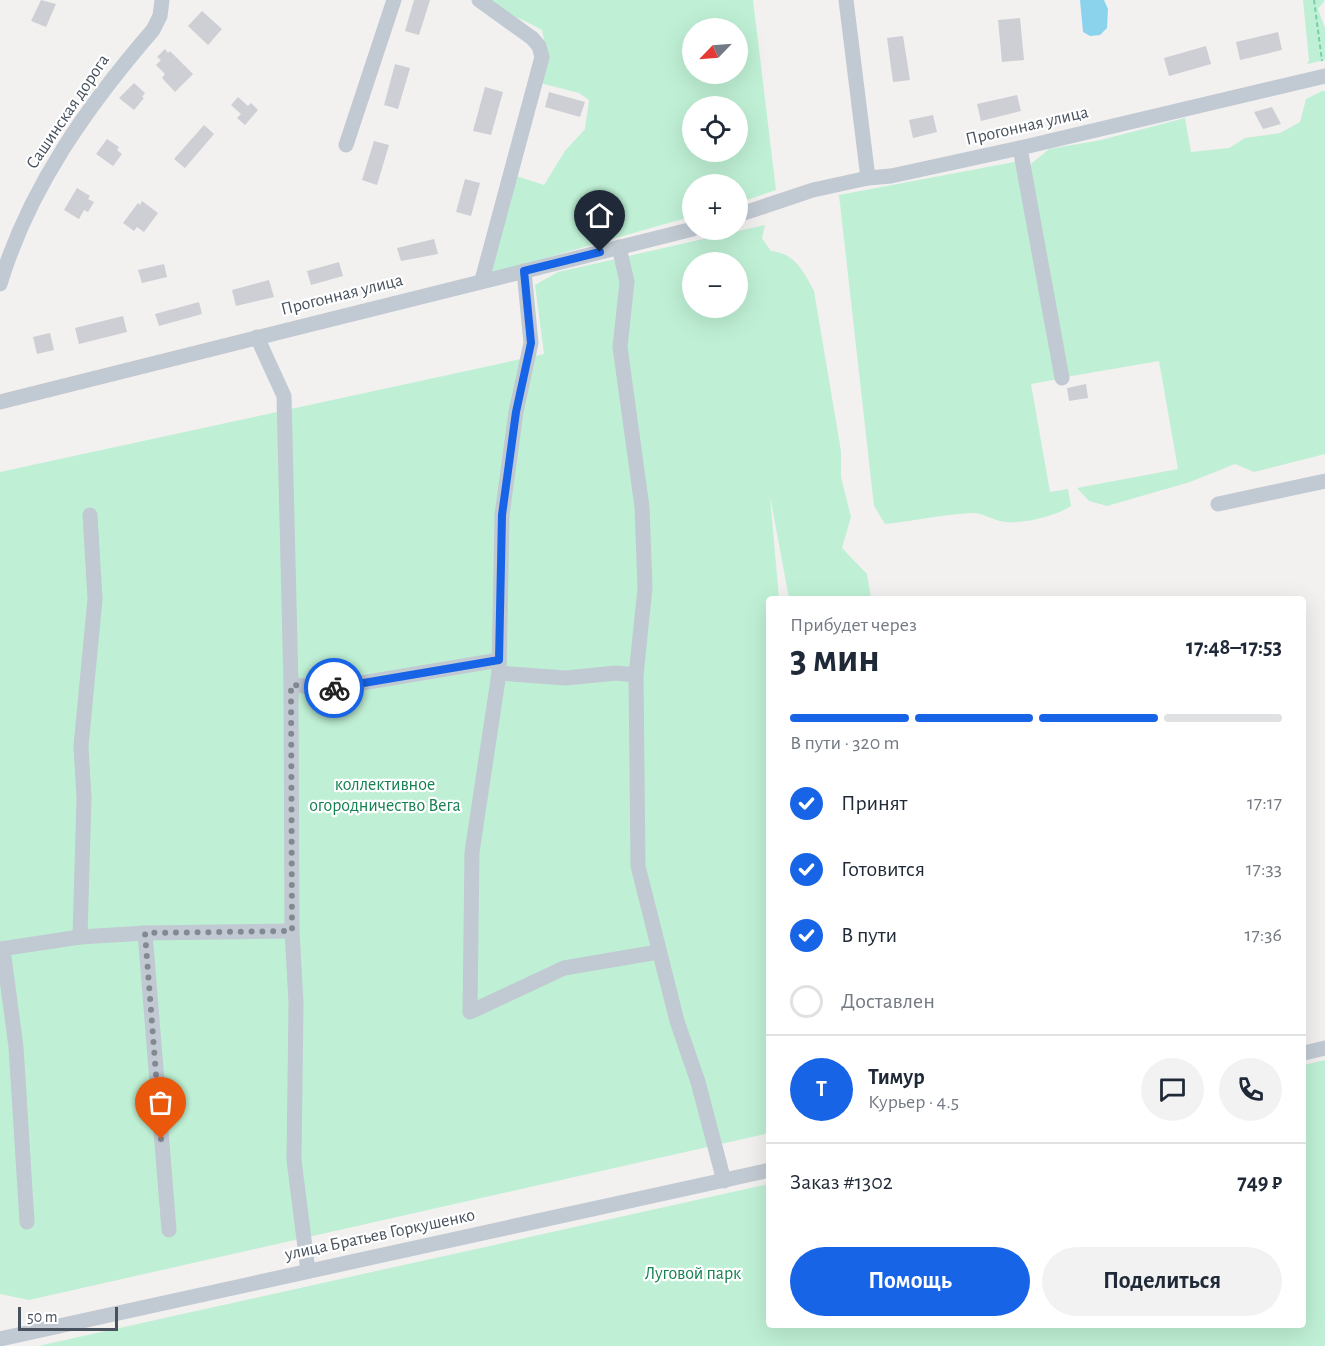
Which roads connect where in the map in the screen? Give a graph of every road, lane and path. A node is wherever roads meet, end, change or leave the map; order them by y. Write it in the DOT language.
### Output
graph roads {
  1 [pos="162,0"];
  2 [pos="394,0"];
  3 [pos="479,0"];
  4 [pos="846,0"];
  5 [pos="1314,0"];
  6 [pos="1324,76"];
  7 [pos="346,146"];
  8 [pos="1020,148"];
  9 [pos="868,178"];
  10 [pos="748,212"];
  11 [pos="682,232"];
  12 [pos="619,247"];
  13 [pos="524,271"];
  14 [pos="483,280"];
  15 [pos="0,284"];
  16 [pos="257,337"];
  17 [pos="1062,378"];
  18 [pos="0,402"];
  19 [pos="1325,480"];
  20 [pos="1218,504"];
  21 [pos="90,514"];
  22 [pos="499,666"];
  23 [pos="636,675"];
  24 [pos="291,685"];
  25 [pos="292,931"];
  26 [pos="145,933"];
  27 [pos="80,937"];
  28 [pos="2,949"];
  29 [pos="658,952"];
  30 [pos="1325,1048"];
  31 [pos="1306,1053"];
  32 [pos="766,1171"];
  33 [pos="724,1181"];
  34 [pos="27,1222"];
  35 [pos="169,1230"];
  36 [pos="308,1271"];
  37 [pos="0,1339"];
  1 -- 15 [label="street, Сашинская дорога"];
  2 -- 7 [label="street"];
  3 -- 14 [label="street"];
  4 -- 9 [label="street"];
  5 -- 6 [label="path"];
  6 -- 8 [label="street, Прогонная улица"];
  8 -- 9 [label="street, Прогонная улица"];
  8 -- 17 [label="street"];
  9 -- 10 [label="street, Прогонная улица"];
  11 -- 12 [label="street, Прогонная улица"];
  12 -- 13 [label="street, Прогонная улица"];
  12 -- 23 [label="street"];
  13 -- 14 [label="street, Прогонная улица"];
  13 -- 22 [label="street"];
  14 -- 16 [label="street, Прогонная улица"];
  16 -- 18 [label="street, Прогонная улица"];
  16 -- 24 [label="street"];
  19 -- 20 [label="street"];
  21 -- 27 [label="street"];
  22 -- 23 [label="street"];
  22 -- 24 [label="street"];
  22 -- 29 [label="street"];
  23 -- 29 [label="street"];
  24 -- 25 [label="street"];
  25 -- 26 [label="street"];
  25 -- 36 [label="street"];
  26 -- 27 [label="street"];
  26 -- 35 [label="street"];
  27 -- 28 [label="street"];
  28 -- 34 [label="street"];
  29 -- 33 [label="street"];
  30 -- 31 [label="street"];
  32 -- 33 [label="street, улица Братьев Горкушенко"];
  33 -- 36 [label="street, улица Братьев Горкушенко"];
  36 -- 37 [label="street, улица Братьев Горкушенко"];
}
